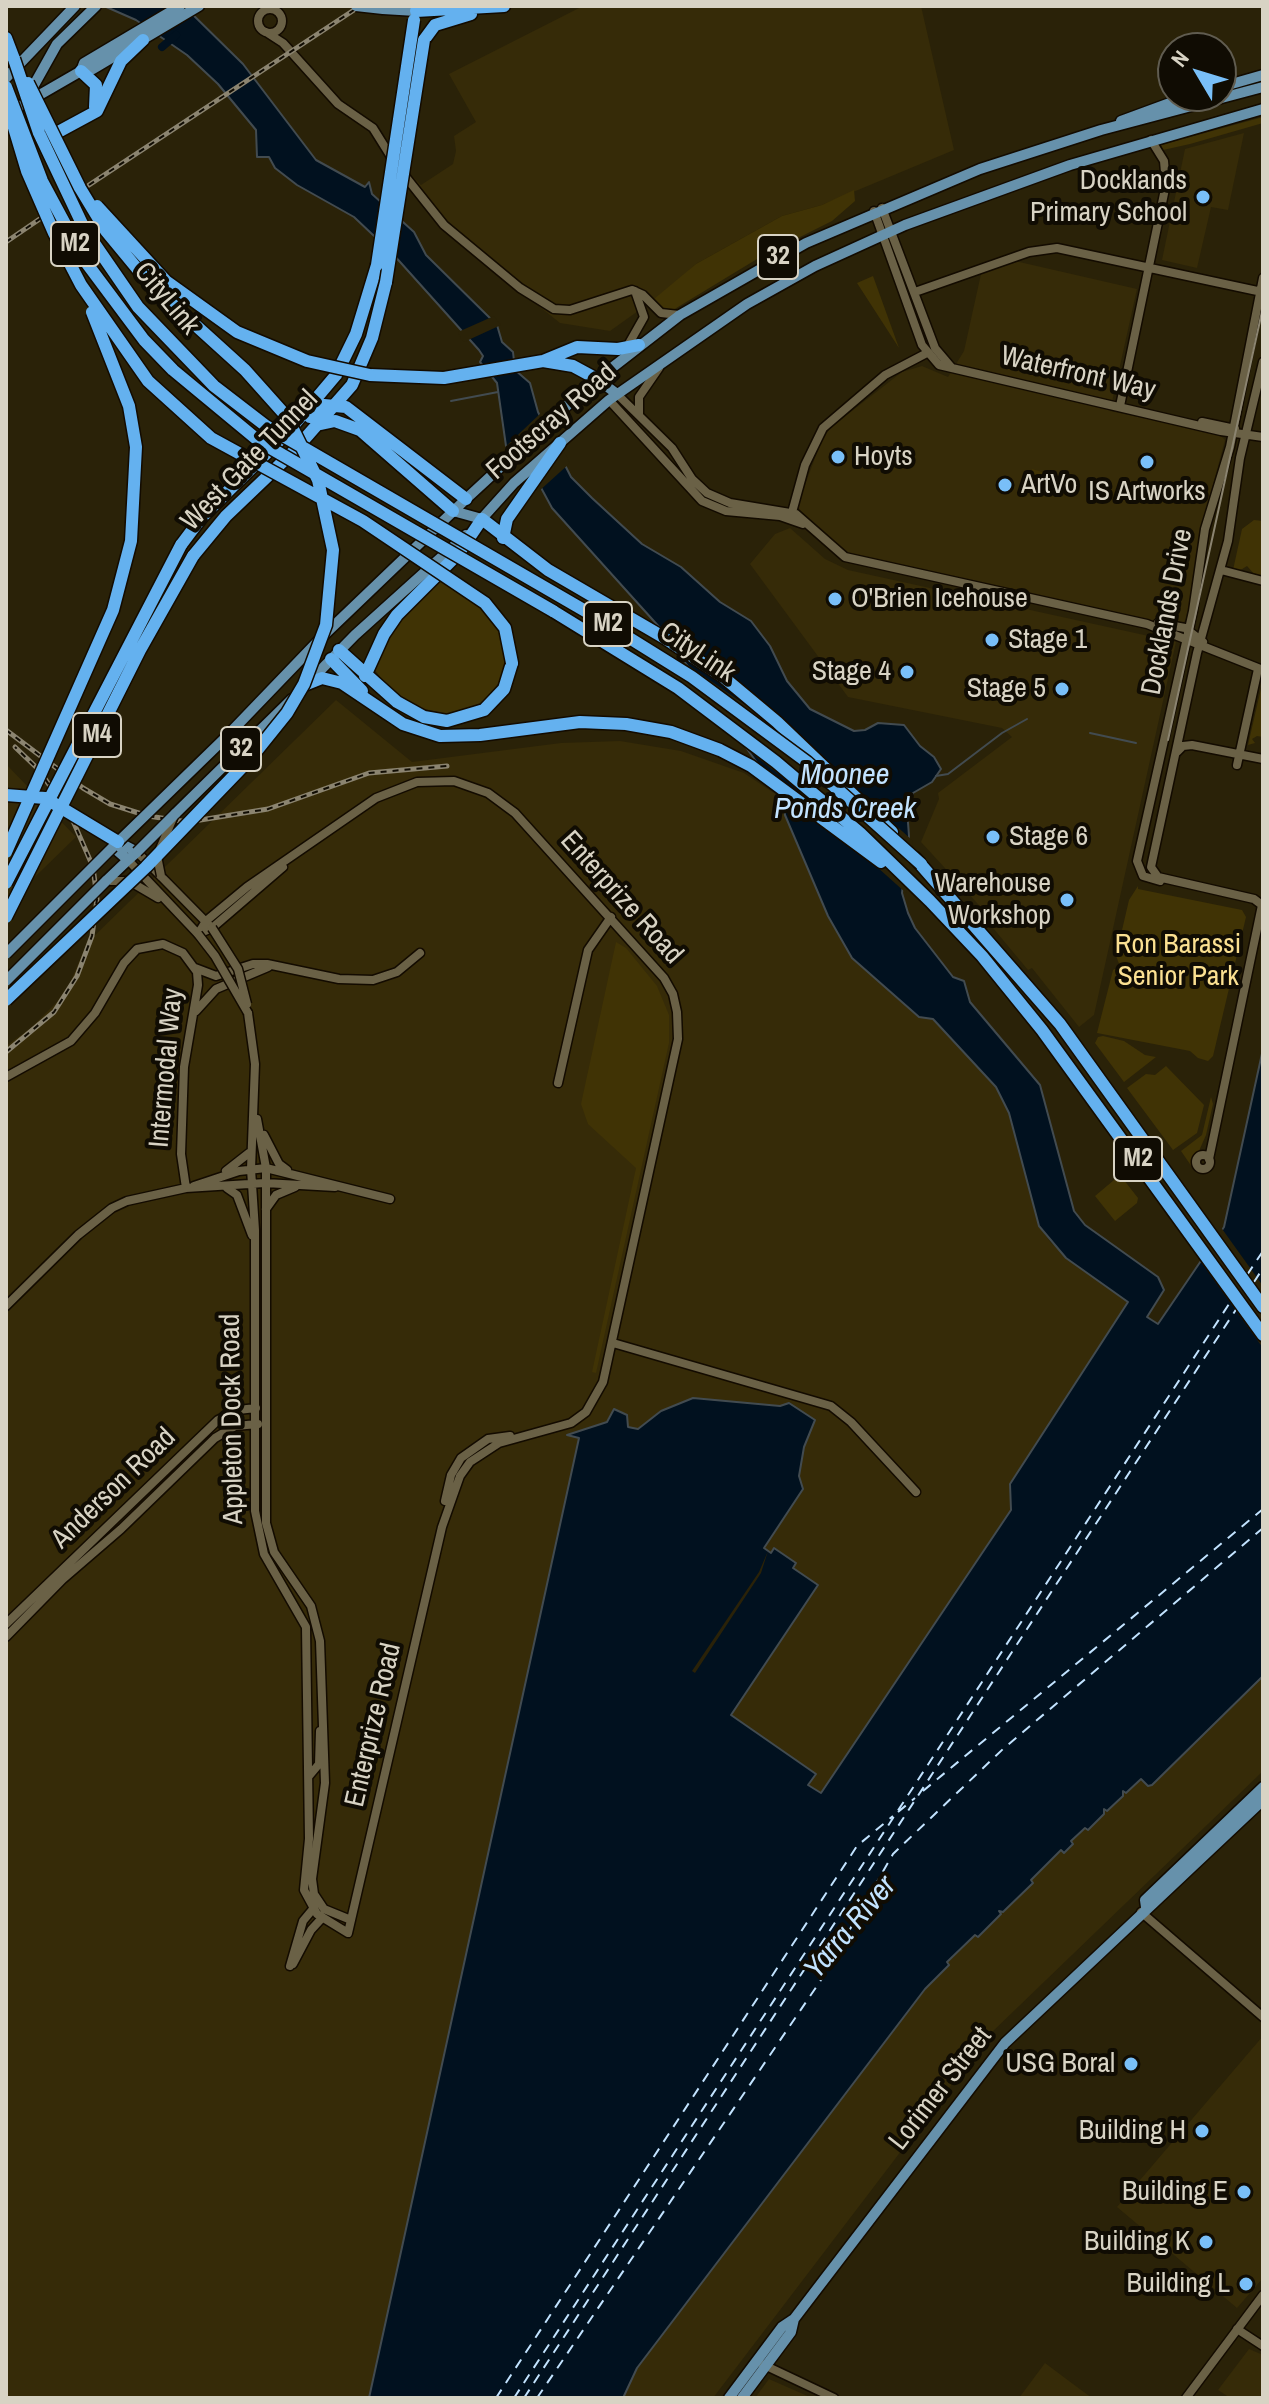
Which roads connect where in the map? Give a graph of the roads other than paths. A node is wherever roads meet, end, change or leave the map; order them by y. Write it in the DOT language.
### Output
graph roads {
  1 [pos="75,6"];
  2 [pos="96,6"];
  3 [pos="180,6"];
  4 [pos="199,6"];
  5 [pos="289,6"];
  6 [pos="356,6"];
  7 [pos="272,7"];
  8 [pos="499,7"];
  9 [pos="430,8"];
  10 [pos="416,9"];
  11 [pos="258,10"];
  12 [pos="282,19"];
  13 [pos="266,32"];
  14 [pos="139,36"];
  15 [pos="6,38"];
  16 [pos="424,40"];
  17 [pos="286,46"];
  18 [pos="14,59"];
  19 [pos="81,71"];
  20 [pos="1263,75"];
  21 [pos="6,78"];
  22 [pos="1237,82"];
  23 [pos="6,87"];
  24 [pos="1263,87"];
  25 [pos="6,101"];
  26 [pos="25,104"];
  27 [pos="1157,106"];
  28 [pos="1263,109"];
  29 [pos="7,118"];
  30 [pos="80,123"];
  31 [pos="1101,130"];
  32 [pos="60,131"];
  33 [pos="1151,140"];
  34 [pos="72,171"];
  35 [pos="878,210"];
  36 [pos="892,230"];
  37 [pos="881,235"];
  38 [pos="1149,267"];
  39 [pos="1263,278"];
  40 [pos="81,285"];
  41 [pos="635,290"];
  42 [pos="915,292"];
  43 [pos="1262,292"];
  44 [pos="376,299"];
  45 [pos="680,315"];
  46 [pos="632,347"];
  47 [pos="927,353"];
  48 [pos="667,357"];
  49 [pos="543,361"];
  50 [pos="1262,367"];
  51 [pos="957,370"];
  52 [pos="597,379"];
  53 [pos="613,397"];
  54 [pos="338,403"];
  55 [pos="1120,406"];
  56 [pos="640,416"];
  57 [pos="304,427"];
  58 [pos="1233,431"];
  59 [pos="1246,434"];
  60 [pos="1263,437"];
  61 [pos="560,443"];
  62 [pos="525,482"];
  63 [pos="466,499"];
  64 [pos="453,511"];
  65 [pos="792,516"];
  66 [pos="482,519"];
  67 [pos="503,538"];
  68 [pos="1221,570"];
  69 [pos="1263,581"];
  70 [pos="1188,634"];
  71 [pos="319,640"];
  72 [pos="1200,642"];
  73 [pos="335,655"];
  74 [pos="1260,670"];
  75 [pos="365,676"];
  76 [pos="307,684"];
  77 [pos="382,710"];
  78 [pos="1181,724"];
  79 [pos="1195,745"];
  80 [pos="1239,754"];
  81 [pos="1263,759"];
  82 [pos="1161,760"];
  83 [pos="1174,760"];
  84 [pos="1237,765"];
  85 [pos="6,795"];
  86 [pos="175,814"];
  87 [pos="1143,835"];
  88 [pos="1156,837"];
  89 [pos="115,844"];
  90 [pos="6,852"];
  91 [pos="137,852"];
  92 [pos="128,860"];
  93 [pos="1137,863"];
  94 [pos="921,864"];
  95 [pos="1151,867"];
  96 [pos="161,876"];
  97 [pos="106,881"];
  98 [pos="1173,881"];
  99 [pos="6,883"];
  100 [pos="930,901"];
  101 [pos="169,905"];
  102 [pos="6,917"];
  103 [pos="611,917"];
  104 [pos="209,925"];
  105 [pos="198,934"];
  106 [pos="420,953"];
  107 [pos="6,954"];
  108 [pos="280,965"];
  109 [pos="195,968"];
  110 [pos="6,981"];
  111 [pos="6,1000"];
  112 [pos="248,1013"];
  113 [pos="191,1017"];
  114 [pos="6,1077"];
  115 [pos="558,1083"];
  116 [pos="256,1113"];
  117 [pos="251,1145"];
  118 [pos="1204,1157"];
  119 [pos="266,1168"];
  120 [pos="251,1169"];
  121 [pos="291,1173"];
  122 [pos="204,1182"];
  123 [pos="265,1183"];
  124 [pos="251,1184"];
  125 [pos="296,1186"];
  126 [pos="225,1187"];
  127 [pos="335,1187"];
  128 [pos="188,1188"];
  129 [pos="390,1199"];
  130 [pos="266,1211"];
  131 [pos="255,1247"];
  132 [pos="6,1306"];
  133 [pos="1263,1307"];
  134 [pos="1263,1335"];
  135 [pos="613,1343"];
  136 [pos="258,1408"];
  137 [pos="258,1424"];
  138 [pos="916,1492"];
  139 [pos="6,1624"];
  140 [pos="6,1637"];
  141 [pos="322,1690"];
  142 [pos="309,1776"];
  143 [pos="1263,1787"];
  144 [pos="1263,1800"];
  145 [pos="313,1909"];
  146 [pos="1144,1910"];
  147 [pos="322,1918"];
  148 [pos="351,1920"];
  149 [pos="1263,2017"];
  150 [pos="1263,2295"];
  151 [pos="1237,2329"];
  152 [pos="1263,2346"];
  153 [pos="761,2364"];
  154 [pos="729,2398"];
  155 [pos="742,2398"];
  156 [pos="834,2398"];
  157 [pos="1186,2398"];
  1 -- 21 [label="main road"];
  2 -- 26 [label="main road"];
  3 -- 14 [label="main road"];
  4 -- 14 [label="main road"];
  5 -- 12 [label="street"];
  6 -- 10 [label="main road, bridge"];
  7 -- 11 [label="street"];
  7 -- 12 [label="street"];
  8 -- 9 [label="highway"];
  8 -- 16 [label="highway"];
  9 -- 10 [label="highway"];
  9 -- 16 [label="highway, West Gate Tunnel"];
  10 -- 44 [label="highway, West Gate Tunnel, bridge"];
  11 -- 13 [label="street"];
  12 -- 13 [label="street"];
  12 -- 17 [label="street"];
  13 -- 17 [label="street"];
  14 -- 19 [label="main road"];
  14 -- 30 [label="highway"];
  15 -- 18 [label="highway, CityLink / M2"];
  16 -- 44 [label="highway, West Gate Tunnel, bridge"];
  17 -- 41 [label="street"];
  18 -- 34 [label="highway, bridge"];
  18 -- 94 [label="highway, CityLink / M2, bridge"];
  19 -- 26 [label="main road"];
  19 -- 30 [label="highway"];
  20 -- 22 [label="main road"];
  23 -- 100 [label="highway, CityLink / M2, bridge"];
  24 -- 31 [label="main road, Footscray Road"];
  25 -- 40 [label="highway, bridge"];
  26 -- 29 [label="main road"];
  27 -- 31 [label="main road, Footscray Road / 32"];
  28 -- 33 [label="main road, Footscray Road / 32"];
  30 -- 32 [label="highway"];
  31 -- 35 [label="main road, Footscray Road / 32"];
  33 -- 36 [label="main road, Footscray Road / 32"];
  33 -- 38 [label="street"];
  34 -- 49 [label="highway, bridge"];
  34 -- 111 [label="highway, bridge"];
  35 -- 36 [label="street, Waterfront Way"];
  35 -- 37 [label="street"];
  35 -- 45 [label="main road, Footscray Road / 32"];
  36 -- 37 [label="main road, Footscray Road / 32"];
  36 -- 42 [label="street, Waterfront Way"];
  37 -- 47 [label="street"];
  37 -- 48 [label="main road, Footscray Road / 32"];
  38 -- 42 [label="street"];
  38 -- 43 [label="street"];
  38 -- 55 [label="street"];
  39 -- 43 [label="street, Docklands Drive"];
  40 -- 75 [label="highway, bridge"];
  40 -- 90 [label="highway, bridge"];
  41 -- 45 [label="street"];
  41 -- 46 [label="street"];
  42 -- 51 [label="street, Waterfront Way"];
  43 -- 58 [label="street, Docklands Drive"];
  44 -- 54 [label="highway, West Gate Tunnel"];
  44 -- 57 [label="highway, West Gate Tunnel"];
  45 -- 46 [label="main road, Footscray Road / 32"];
  46 -- 49 [label="highway"];
  46 -- 52 [label="main road, Footscray Road / 32"];
  47 -- 51 [label="street, Waterfront Way"];
  47 -- 65 [label="street"];
  48 -- 53 [label="main road, Footscray Road / 32"];
  48 -- 56 [label="street"];
  49 -- 52 [label="highway"];
  50 -- 59 [label="street, Docklands Drive"];
  51 -- 55 [label="street, Waterfront Way"];
  52 -- 53 [label="main road"];
  52 -- 63 [label="main road, Footscray Road / 32"];
  53 -- 56 [label="street"];
  53 -- 61 [label="main road, Footscray Road / 32"];
  53 -- 65 [label="street"];
  54 -- 57 [label="highway, West Gate Tunnel"];
  54 -- 63 [label="highway"];
  55 -- 58 [label="street, Waterfront Way"];
  56 -- 65 [label="street"];
  57 -- 64 [label="highway"];
  57 -- 99 [label="highway, West Gate Tunnel / M4, bridge"];
  57 -- 102 [label="highway, West Gate Tunnel / M4, bridge"];
  58 -- 59 [label="street, Waterfront Way"];
  58 -- 70 [label="street, Docklands Drive"];
  59 -- 60 [label="street, Waterfront Way"];
  59 -- 68 [label="street, Docklands Drive"];
  61 -- 62 [label="highway"];
  62 -- 66 [label="main road, Footscray Road / 32"];
  62 -- 67 [label="highway"];
  63 -- 64 [label="main road, Footscray Road / 32"];
  63 -- 66 [label="main road"];
  64 -- 66 [label="main road"];
  64 -- 71 [label="main road, Footscray Road / 32"];
  65 -- 70 [label="street"];
  66 -- 67 [label="highway"];
  66 -- 73 [label="main road, Footscray Road / 32"];
  66 -- 75 [label="highway"];
  67 -- 94 [label="highway, bridge"];
  68 -- 69 [label="street"];
  68 -- 72 [label="street, Docklands Drive"];
  70 -- 72 [label="street"];
  70 -- 82 [label="street, Docklands Drive"];
  71 -- 73 [label="main road"];
  71 -- 89 [label="main road, Footscray Road / 32, bridge"];
  72 -- 74 [label="street"];
  72 -- 78 [label="street, Docklands Drive"];
  73 -- 75 [label="highway"];
  73 -- 76 [label="main road, Footscray Road / 32"];
  73 -- 77 [label="highway"];
  74 -- 80 [label="street"];
  76 -- 77 [label="highway"];
  76 -- 86 [label="main road, Footscray Road / 32, bridge"];
  77 -- 100 [label="highway"];
  78 -- 79 [label="street"];
  78 -- 83 [label="street, Docklands Drive"];
  79 -- 80 [label="street"];
  79 -- 83 [label="street"];
  80 -- 81 [label="street"];
  80 -- 84 [label="street"];
  82 -- 83 [label="street"];
  82 -- 87 [label="street, Docklands Drive"];
  83 -- 88 [label="street, Docklands Drive"];
  85 -- 89 [label="highway, bridge"];
  86 -- 91 [label="main road, Footscray Road / 32, bridge"];
  86 -- 96 [label="street, bridge"];
  87 -- 88 [label="street"];
  87 -- 93 [label="street, Docklands Drive"];
  88 -- 95 [label="street, Docklands Drive"];
  89 -- 91 [label="main road, Appleton Dock Road, bridge"];
  89 -- 92 [label="main road, Appleton Dock Road"];
  89 -- 107 [label="main road, Footscray Road / 32, bridge"];
  91 -- 92 [label="main road, Footscray Road / 32"];
  91 -- 96 [label="street, Appleton Dock Road, bridge"];
  92 -- 97 [label="main road, Footscray Road / 32"];
  92 -- 101 [label="street, Appleton Dock Road"];
  93 -- 95 [label="street"];
  93 -- 98 [label="street"];
  94 -- 133 [label="highway, CityLink / M2"];
  95 -- 98 [label="street"];
  96 -- 104 [label="street, Appleton Dock Road"];
  97 -- 101 [label="street, bridge"];
  97 -- 110 [label="main road, Footscray Road / 32, bridge"];
  98 -- 118 [label="street"];
  100 -- 134 [label="highway, CityLink / M2"];
  101 -- 105 [label="street, Appleton Dock Road"];
  103 -- 104 [label="street, Enterprize Road"];
  103 -- 115 [label="street"];
  103 -- 135 [label="street, Enterprize Road"];
  104 -- 105 [label="street, Enterprize Road"];
  104 -- 112 [label="street, Appleton Dock Road, bridge"];
  105 -- 112 [label="street, Appleton Dock Road, bridge"];
  106 -- 108 [label="street"];
  108 -- 109 [label="street"];
  108 -- 113 [label="street"];
  109 -- 113 [label="street, Intermodal Way"];
  109 -- 114 [label="street, Intermodal Way"];
  112 -- 116 [label="street, Appleton Dock Road"];
  113 -- 128 [label="street, Intermodal Way"];
  116 -- 117 [label="street, Appleton Dock Road"];
  116 -- 119 [label="street, Appleton Dock Road"];
  116 -- 121 [label="street"];
  117 -- 120 [label="street, Appleton Dock Road"];
  117 -- 122 [label="street"];
  119 -- 120 [label="street"];
  119 -- 121 [label="street"];
  119 -- 123 [label="street, Appleton Dock Road"];
  120 -- 122 [label="street"];
  120 -- 124 [label="street, Appleton Dock Road"];
  121 -- 127 [label="street"];
  122 -- 128 [label="street"];
  123 -- 124 [label="street"];
  123 -- 125 [label="street"];
  123 -- 130 [label="street, Appleton Dock Road"];
  124 -- 126 [label="street"];
  124 -- 131 [label="street, Appleton Dock Road"];
  125 -- 127 [label="street"];
  125 -- 130 [label="street"];
  126 -- 128 [label="street"];
  126 -- 131 [label="street"];
  127 -- 129 [label="street"];
  128 -- 132 [label="street"];
  130 -- 136 [label="street, Appleton Dock Road"];
  131 -- 136 [label="street, Appleton Dock Road"];
  135 -- 138 [label="street"];
  135 -- 148 [label="street, Enterprize Road"];
  136 -- 137 [label="street, Appleton Dock Road"];
  136 -- 139 [label="street, Anderson Road"];
  137 -- 140 [label="street, Anderson Road"];
  137 -- 141 [label="street, Appleton Dock Road"];
  137 -- 142 [label="street, Appleton Dock Road"];
  141 -- 142 [label="street"];
  141 -- 148 [label="street, Appleton Dock Road"];
  142 -- 145 [label="street, Appleton Dock Road"];
  143 -- 146 [label="main road, Lorimer Street"];
  144 -- 146 [label="main road, Lorimer Street"];
  145 -- 147 [label="street"];
  145 -- 147 [label="street"];
  146 -- 149 [label="street"];
  146 -- 153 [label="main road, Lorimer Street"];
  147 -- 148 [label="street, Enterprize Road"];
  150 -- 151 [label="street"];
  151 -- 152 [label="street"];
  151 -- 157 [label="street"];
  153 -- 154 [label="main road, Lorimer Street"];
  153 -- 155 [label="main road, Lorimer Street"];
  153 -- 156 [label="street"];
}
